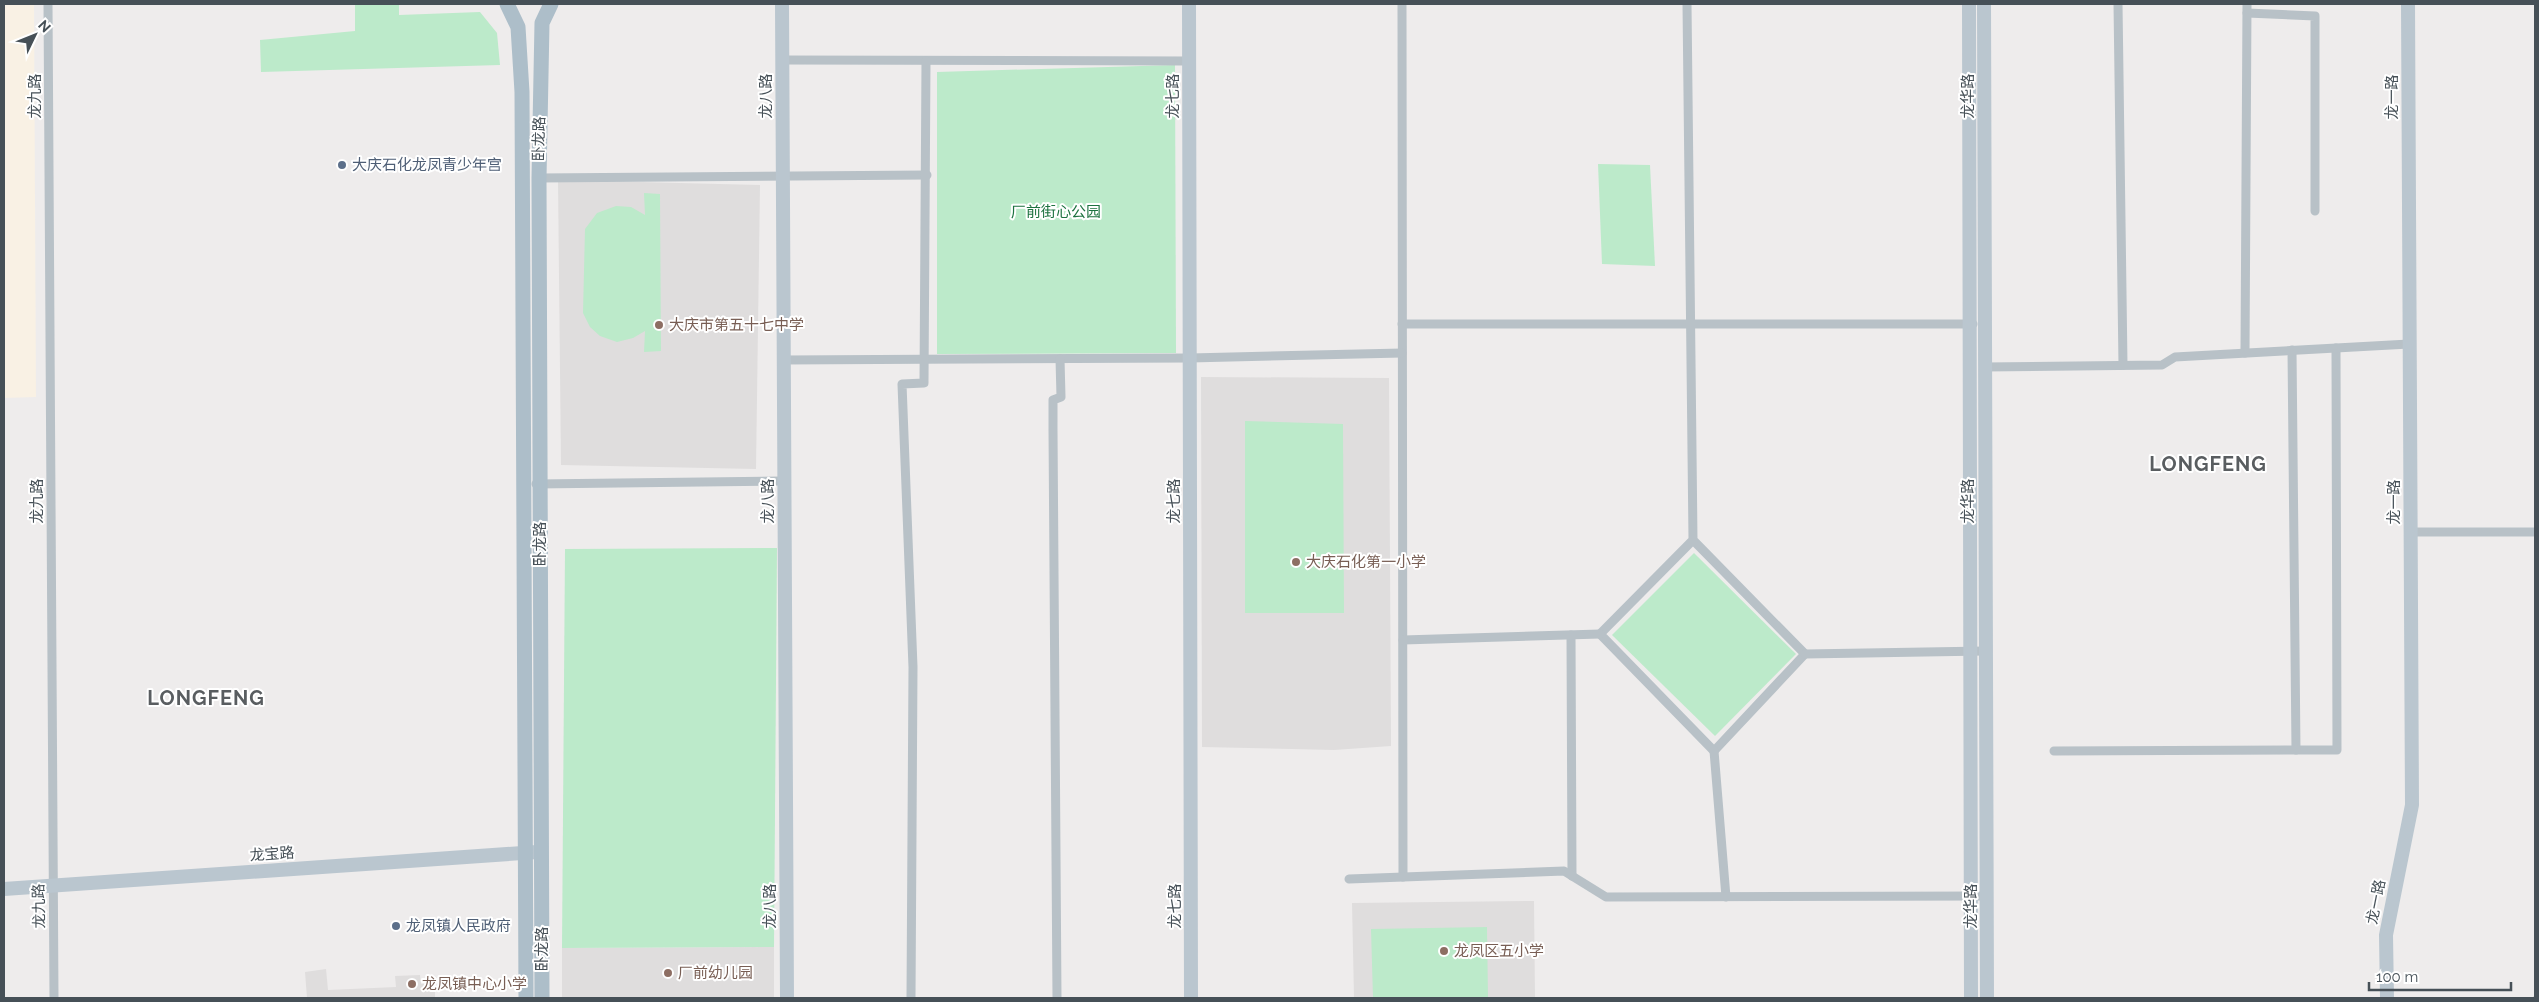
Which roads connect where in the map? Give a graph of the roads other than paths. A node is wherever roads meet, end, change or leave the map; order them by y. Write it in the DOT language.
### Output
graph roads {
  1 [pos="48,4"];
  2 [pos="507,4"];
  3 [pos="551,4"];
  4 [pos="782,4"];
  5 [pos="1189,4"];
  6 [pos="1402,4"];
  7 [pos="1687,4"];
  8 [pos="1969,4"];
  9 [pos="1984,4"];
  10 [pos="2118,4"];
  11 [pos="2408,4"];
  12 [pos="2247,9"];
  13 [pos="782,60"];
  14 [pos="926,61"];
  15 [pos="1189,61"];
  16 [pos="927,175"];
  17 [pos="783,176"];
  18 [pos="539,178"];
  19 [pos="2315,211"];
  20 [pos="1402,324"];
  21 [pos="1691,324"];
  22 [pos="1976,324"];
  23 [pos="2409,344"];
  24 [pos="2336,348"];
  25 [pos="2292,350"];
  26 [pos="1402,353"];
  27 [pos="2244,353"];
  28 [pos="1190,358"];
  29 [pos="1060,359"];
  30 [pos="784,360"];
  31 [pos="923,360"];
  32 [pos="2124,365"];
  33 [pos="1984,367"];
  34 [pos="784,481"];
  35 [pos="524,484"];
  36 [pos="539,484"];
  37 [pos="2410,532"];
  38 [pos="2535,532"];
  39 [pos="1693,540"];
  40 [pos="1600,634"];
  41 [pos="1571,635"];
  42 [pos="1402,640"];
  43 [pos="1970,651"];
  44 [pos="1985,651"];
  45 [pos="1805,654"];
  46 [pos="1714,750"];
  47 [pos="2296,750"];
  48 [pos="2054,751"];
  49 [pos="542,852"];
  50 [pos="525,853"];
  51 [pos="1572,876"];
  52 [pos="1403,877"];
  53 [pos="1349,879"];
  54 [pos="52,886"];
  55 [pos="4,889"];
  56 [pos="1971,896"];
  57 [pos="1987,896"];
  58 [pos="1726,897"];
  59 [pos="54,998"];
  60 [pos="526,998"];
  61 [pos="542,998"];
  62 [pos="786,998"];
  63 [pos="911,998"];
  64 [pos="1057,998"];
  65 [pos="1191,998"];
  66 [pos="1971,998"];
  67 [pos="1986,998"];
  68 [pos="2387,998"];
  1 -- 54 [label="street, 龙九路"];
  2 -- 35 [label="main road, 卧龙路"];
  3 -- 18 [label="main road, 卧龙路"];
  4 -- 13 [label="street, 龙八路"];
  5 -- 15 [label="street, 龙七路"];
  6 -- 20 [label="street"];
  7 -- 21 [label="street"];
  8 -- 22 [label="street"];
  9 -- 22 [label="street, 龙华路"];
  10 -- 32 [label="street"];
  11 -- 23 [label="street, 龙一路"];
  12 -- 19 [label="street"];
  12 -- 27 [label="street"];
  13 -- 14 [label="street"];
  13 -- 17 [label="street, 龙八路"];
  14 -- 15 [label="street"];
  14 -- 16 [label="street"];
  15 -- 28 [label="street, 龙七路"];
  16 -- 17 [label="street"];
  16 -- 31 [label="street"];
  17 -- 18 [label="street"];
  17 -- 30 [label="street, 龙八路"];
  18 -- 36 [label="main road, 卧龙路"];
  20 -- 21 [label="street"];
  20 -- 26 [label="street"];
  21 -- 22 [label="street"];
  21 -- 39 [label="street"];
  22 -- 33 [label="street, 龙华路"];
  22 -- 43 [label="street"];
  23 -- 24 [label="street"];
  23 -- 37 [label="street, 龙一路"];
  24 -- 25 [label="street"];
  24 -- 47 [label="street"];
  25 -- 27 [label="street"];
  25 -- 47 [label="street"];
  26 -- 28 [label="street"];
  26 -- 42 [label="street"];
  27 -- 32 [label="street"];
  28 -- 29 [label="street"];
  28 -- 65 [label="street, 龙七路"];
  29 -- 31 [label="street"];
  29 -- 64 [label="street"];
  30 -- 31 [label="street"];
  30 -- 34 [label="street, 龙八路"];
  31 -- 63 [label="street"];
  32 -- 33 [label="street"];
  33 -- 44 [label="street, 龙华路"];
  34 -- 36 [label="street"];
  34 -- 62 [label="street, 龙八路"];
  35 -- 36 [label="street"];
  35 -- 50 [label="main road, 卧龙路"];
  36 -- 49 [label="main road, 卧龙路"];
  37 -- 38 [label="street"];
  37 -- 68 [label="street, 龙一路"];
  39 -- 40 [label="street"];
  39 -- 45 [label="street"];
  40 -- 41 [label="street"];
  40 -- 46 [label="street"];
  41 -- 42 [label="street"];
  41 -- 51 [label="street"];
  42 -- 52 [label="street"];
  43 -- 44 [label="street"];
  43 -- 45 [label="street"];
  43 -- 56 [label="street"];
  44 -- 57 [label="street, 龙华路"];
  45 -- 46 [label="street"];
  46 -- 58 [label="street"];
  47 -- 48 [label="street"];
  49 -- 50 [label="street, 龙宝路"];
  49 -- 61 [label="main road, 卧龙路"];
  50 -- 54 [label="street, 龙宝路"];
  50 -- 60 [label="main road, 卧龙路"];
  51 -- 52 [label="street"];
  51 -- 58 [label="street"];
  52 -- 53 [label="street"];
  54 -- 55 [label="street, 龙宝路"];
  54 -- 59 [label="street, 龙九路"];
  56 -- 57 [label="street"];
  56 -- 58 [label="street"];
  56 -- 66 [label="street"];
  57 -- 67 [label="street, 龙华路"];
}
